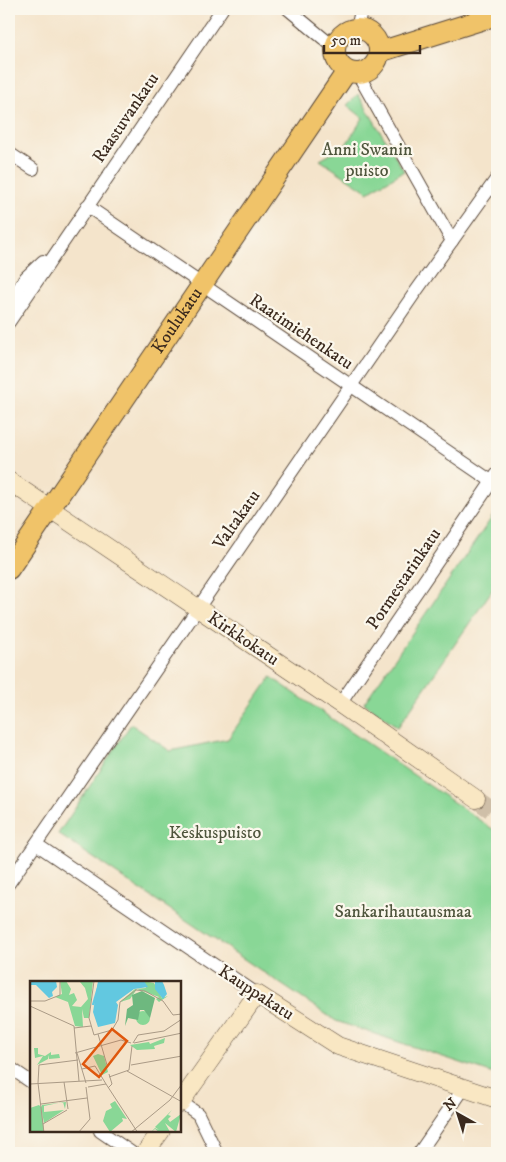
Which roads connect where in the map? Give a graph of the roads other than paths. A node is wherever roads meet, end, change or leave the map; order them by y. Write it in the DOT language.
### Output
graph roads {
  1 [pos="222,9"];
  2 [pos="288,9"];
  3 [pos="364,9"];
  4 [pos="497,15"];
  5 [pos="357,29"];
  6 [pos="335,48"];
  7 [pos="379,52"];
  8 [pos="352,72"];
  9 [pos="9,153"];
  10 [pos="33,169"];
  11 [pos="497,178"];
  12 [pos="87,206"];
  13 [pos="452,241"];
  14 [pos="58,248"];
  15 [pos="202,285"];
  16 [pos="9,303"];
  17 [pos="9,322"];
  18 [pos="351,386"];
  19 [pos="9,480"];
  20 [pos="496,480"];
  21 [pos="51,509"];
  22 [pos="9,569"];
  23 [pos="197,608"];
  24 [pos="340,704"];
  25 [pos="476,798"];
  26 [pos="36,844"];
  27 [pos="9,883"];
  28 [pos="257,994"];
  29 [pos="9,1066"];
  30 [pos="30,1081"];
  31 [pos="464,1088"];
  32 [pos="497,1099"];
  33 [pos="181,1102"];
  34 [pos="101,1132"];
  35 [pos="160,1132"];
  36 [pos="132,1153"];
  37 [pos="145,1153"];
  38 [pos="218,1153"];
  39 [pos="419,1153"];
  1 -- 12 [label="street, Raastuvankatu"];
  2 -- 6 [label="street"];
  3 -- 5 [label="street"];
  4 -- 7 [label="main road"];
  5 -- 6 [label="main road"];
  5 -- 7 [label="main road"];
  6 -- 8 [label="main road"];
  7 -- 8 [label="main road"];
  8 -- 13 [label="street"];
  8 -- 15 [label="main road, Koulukatu"];
  9 -- 10 [label="street"];
  11 -- 13 [label="street, Valtakatu"];
  12 -- 14 [label="street, Raastuvankatu"];
  12 -- 15 [label="street, Raatimiehenkatu"];
  13 -- 18 [label="street, Valtakatu"];
  14 -- 16 [label="street, Raastuvankatu"];
  14 -- 17 [label="street, Raastuvankatu"];
  15 -- 18 [label="street, Raatimiehenkatu"];
  15 -- 21 [label="main road, Koulukatu"];
  18 -- 20 [label="street, Raatimiehenkatu"];
  18 -- 23 [label="street, Valtakatu"];
  19 -- 21 [label="street, Kirkkokatu"];
  20 -- 24 [label="street, Pormestarinkatu"];
  21 -- 22 [label="main road, Koulukatu"];
  21 -- 23 [label="street, Kirkkokatu"];
  23 -- 24 [label="street, Kirkkokatu"];
  23 -- 26 [label="street, Valtakatu"];
  24 -- 25 [label="street, Kirkkokatu"];
  26 -- 27 [label="street, Valtakatu"];
  26 -- 28 [label="street, Kauppakatu"];
  28 -- 31 [label="street, Kauppakatu"];
  28 -- 33 [label="street"];
  29 -- 30 [label="street"];
  31 -- 32 [label="street, Kauppakatu"];
  31 -- 39 [label="street"];
  33 -- 38 [label="street"];
  34 -- 36 [label="street"];
  35 -- 37 [label="street"];
}
